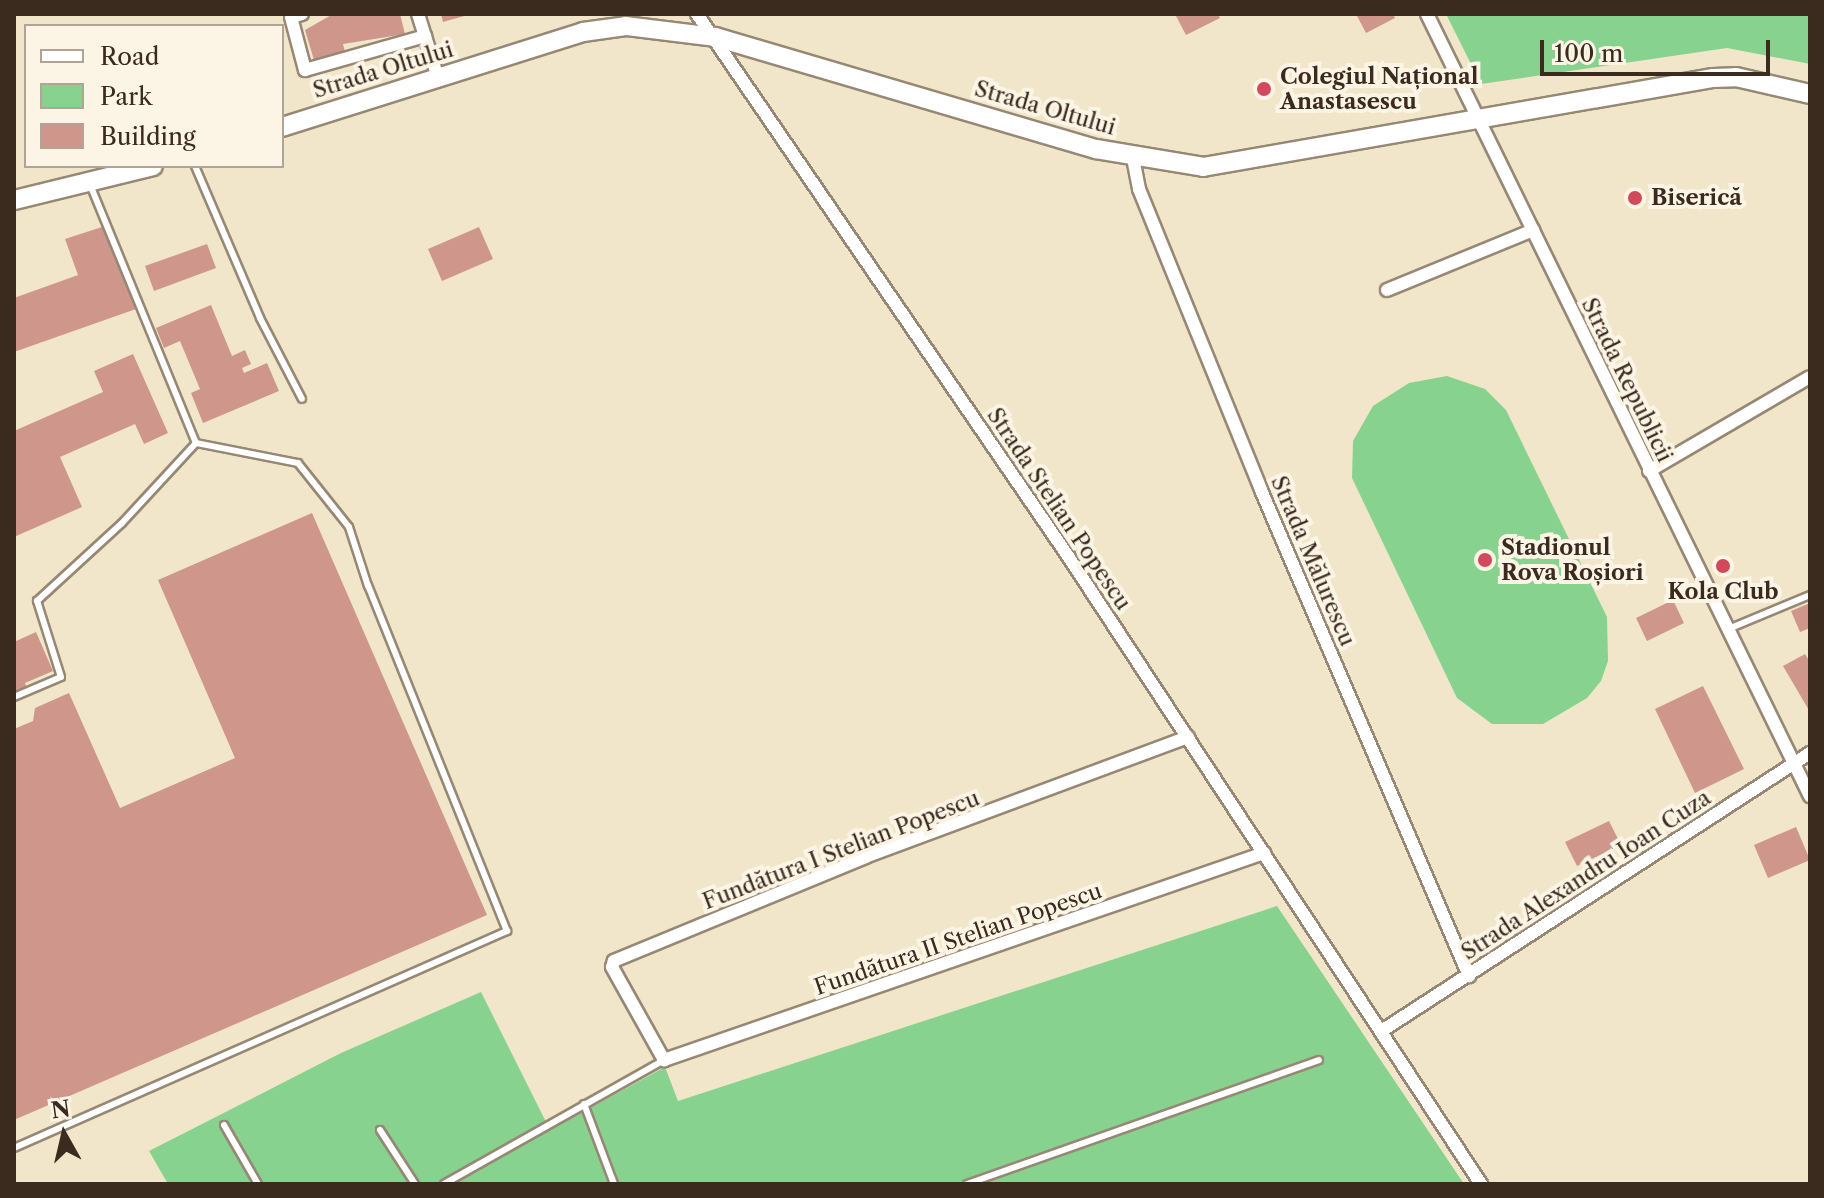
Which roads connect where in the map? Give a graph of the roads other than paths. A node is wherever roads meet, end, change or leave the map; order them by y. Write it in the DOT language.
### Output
graph roads {
  1 [pos="302,14"];
  2 [pos="418,14"];
  3 [pos="616,14"];
  4 [pos="697,14"];
  5 [pos="1427,14"];
  6 [pos="595,29"];
  7 [pos="425,36"];
  8 [pos="715,37"];
  9 [pos="438,78"];
  10 [pos="1810,94"];
  11 [pos="1478,117"];
  12 [pos="284,126"];
  13 [pos="1133,158"];
  14 [pos="146,168"];
  15 [pos="196,168"];
  16 [pos="90,184"];
  17 [pos="14,200"];
  18 [pos="1533,230"];
  19 [pos="1387,290"];
  20 [pos="1810,377"];
  21 [pos="302,399"];
  22 [pos="196,443"];
  23 [pos="1649,471"];
  24 [pos="1810,595"];
  25 [pos="1728,630"];
  26 [pos="14,697"];
  27 [pos="1188,737"];
  28 [pos="1810,753"];
  29 [pos="1794,763"];
  30 [pos="1810,796"];
  31 [pos="1264,853"];
  32 [pos="1469,976"];
  33 [pos="1383,1030"];
  34 [pos="664,1060"];
  35 [pos="1319,1060"];
  36 [pos="584,1104"];
  37 [pos="224,1125"];
  38 [pos="380,1130"];
  39 [pos="14,1148"];
  40 [pos="258,1184"];
  41 [pos="415,1184"];
  42 [pos="444,1184"];
  43 [pos="614,1184"];
  44 [pos="967,1184"];
  45 [pos="1481,1184"];
  1 -- 7 [label="street"];
  2 -- 7 [label="street"];
  3 -- 6 [label="main road"];
  4 -- 8 [label="street, Strada Stelian Popescu"];
  5 -- 11 [label="street, Strada Republicii"];
  6 -- 8 [label="main road, Strada Oltului"];
  6 -- 9 [label="main road, Strada Oltului"];
  7 -- 9 [label="street"];
  8 -- 13 [label="main road, Strada Oltului"];
  8 -- 27 [label="street, Strada Stelian Popescu"];
  9 -- 12 [label="main road, Strada Oltului"];
  10 -- 11 [label="main road, Strada Oltului"];
  11 -- 13 [label="main road, Strada Oltului"];
  11 -- 18 [label="street, Strada Republicii"];
  13 -- 32 [label="street, Strada Mălurescu"];
  14 -- 16 [label="main road"];
  15 -- 21 [label="lane"];
  16 -- 17 [label="main road"];
  16 -- 22 [label="lane"];
  18 -- 19 [label="street"];
  18 -- 23 [label="street, Strada Republicii"];
  20 -- 23 [label="street"];
  22 -- 26 [label="lane"];
  22 -- 39 [label="lane"];
  23 -- 25 [label="street, Strada Republicii"];
  24 -- 25 [label="lane"];
  25 -- 29 [label="street, Strada Republicii"];
  27 -- 31 [label="street, Strada Stelian Popescu"];
  27 -- 34 [label="street, Fundătura I Stelian Popescu"];
  28 -- 29 [label="street, Strada Alexandru Ioan Cuza"];
  29 -- 30 [label="street, Strada Republicii"];
  29 -- 32 [label="street, Strada Alexandru Ioan Cuza"];
  31 -- 33 [label="street, Strada Stelian Popescu"];
  31 -- 34 [label="street, Fundătura II Stelian Popescu"];
  32 -- 33 [label="street, Strada Alexandru Ioan Cuza"];
  33 -- 45 [label="street, Strada Stelian Popescu"];
  34 -- 36 [label="lane"];
  35 -- 44 [label="lane"];
  36 -- 42 [label="lane"];
  36 -- 43 [label="lane"];
  37 -- 40 [label="lane"];
  38 -- 41 [label="lane"];
}
